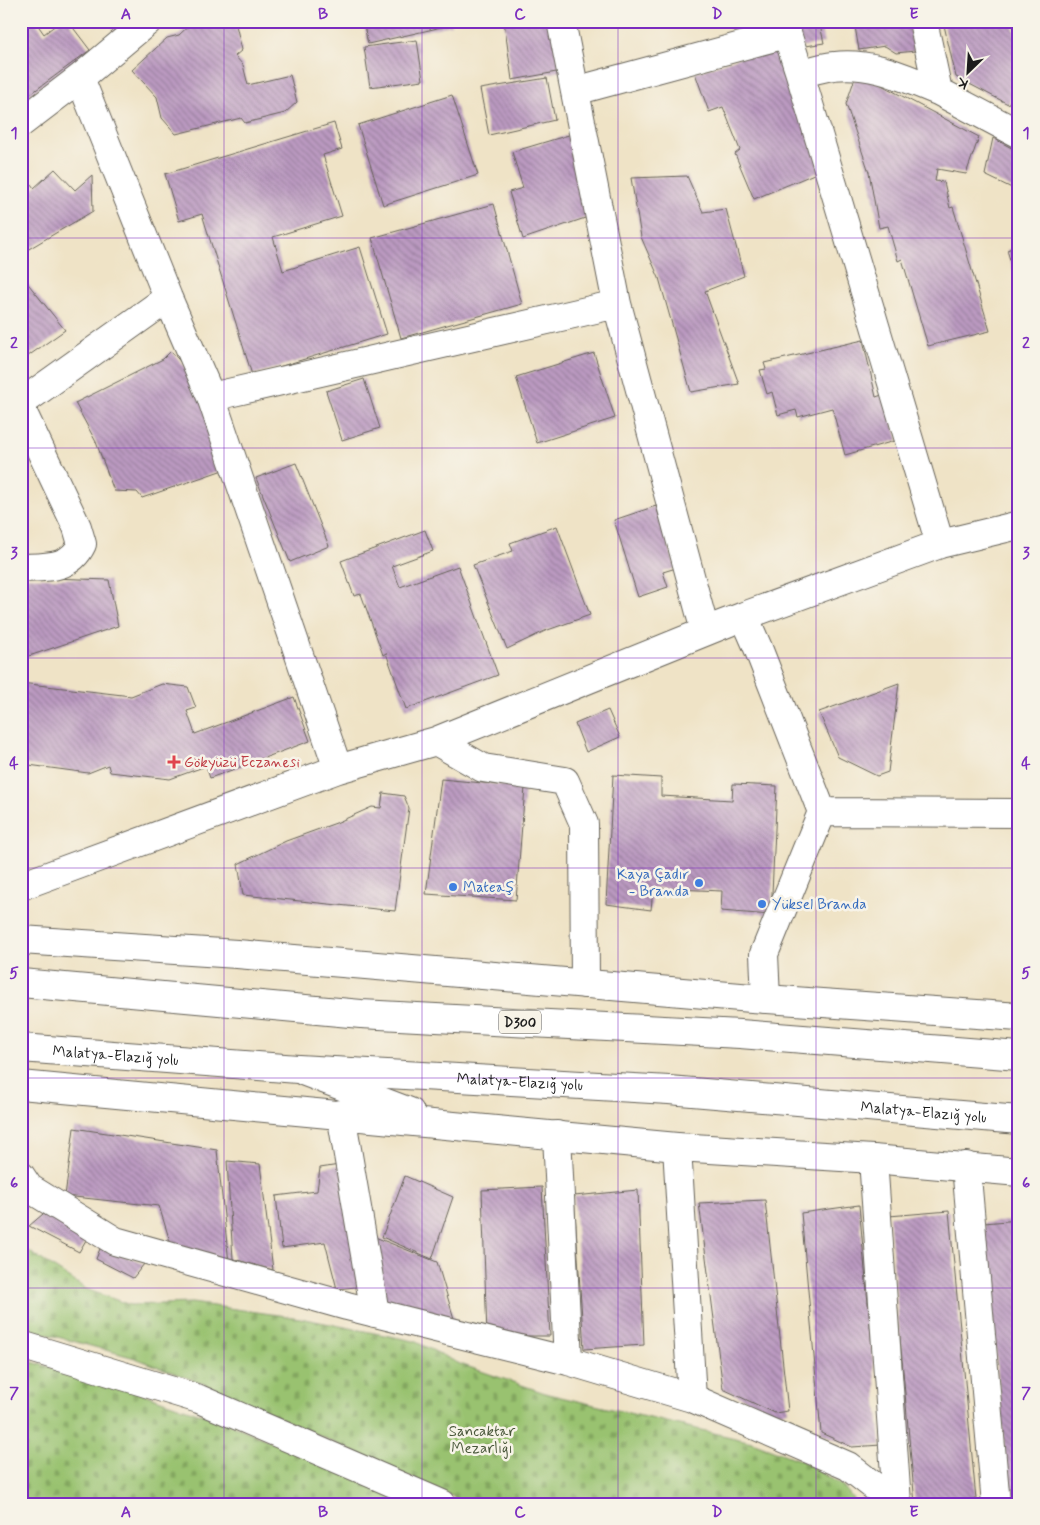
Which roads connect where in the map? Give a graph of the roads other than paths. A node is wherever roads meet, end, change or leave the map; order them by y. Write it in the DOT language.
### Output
graph roads {
  1 [pos="148,21"];
  2 [pos="561,21"];
  3 [pos="923,21"];
  4 [pos="784,28"];
  5 [pos="800,74"];
  6 [pos="80,78"];
  7 [pos="575,91"];
  8 [pos="938,91"];
  9 [pos="21,123"];
  10 [pos="1019,134"];
  11 [pos="168,298"];
  12 [pos="617,304"];
  13 [pos="212,397"];
  14 [pos="21,403"];
  15 [pos="21,409"];
  16 [pos="1019,525"];
  17 [pos="940,544"];
  18 [pos="21,568"];
  19 [pos="744,616"];
  20 [pos="436,741"];
  21 [pos="338,769"];
  22 [pos="822,812"];
  23 [pos="1019,813"];
  24 [pos="21,886"];
  25 [pos="21,940"];
  26 [pos="21,983"];
  27 [pos="585,984"];
  28 [pos="766,999"];
  29 [pos="1019,1017"];
  30 [pos="21,1048"];
  31 [pos="1019,1056"];
  32 [pos="298,1069"];
  33 [pos="21,1085"];
  34 [pos="341,1114"];
  35 [pos="1019,1120"];
  36 [pos="442,1124"];
  37 [pos="557,1135"];
  38 [pos="678,1147"];
  39 [pos="873,1159"];
  40 [pos="966,1166"];
  41 [pos="1019,1172"];
  42 [pos="21,1176"];
  43 [pos="375,1313"];
  44 [pos="21,1345"];
  45 [pos="568,1361"];
  46 [pos="692,1398"];
  47 [pos="442,1504"];
  48 [pos="897,1504"];
  49 [pos="996,1504"];
  1 -- 6 [label="main road"];
  2 -- 7 [label="main road"];
  3 -- 8 [label="main road"];
  4 -- 5 [label="main road"];
  4 -- 7 [label="main road"];
  5 -- 8 [label="main road"];
  5 -- 17 [label="main road"];
  6 -- 9 [label="main road"];
  6 -- 11 [label="main road"];
  7 -- 12 [label="main road"];
  8 -- 10 [label="main road"];
  11 -- 13 [label="main road"];
  11 -- 14 [label="main road"];
  12 -- 13 [label="main road"];
  12 -- 19 [label="main road"];
  13 -- 21 [label="main road"];
  15 -- 18 [label="main road"];
  16 -- 17 [label="main road"];
  17 -- 19 [label="main road"];
  19 -- 20 [label="main road"];
  19 -- 22 [label="main road"];
  20 -- 21 [label="main road"];
  20 -- 27 [label="main road"];
  21 -- 24 [label="main road"];
  22 -- 23 [label="main road"];
  22 -- 28 [label="main road"];
  25 -- 27 [label="main road"];
  26 -- 31 [label="main road, D300"];
  27 -- 28 [label="main road"];
  28 -- 29 [label="main road"];
  30 -- 32 [label="main road, Malatya-Elazığ yolu"];
  32 -- 35 [label="main road, Malatya-Elazığ yolu"];
  32 -- 36 [label="main road"];
  33 -- 34 [label="main road"];
  34 -- 36 [label="main road"];
  34 -- 43 [label="main road"];
  36 -- 37 [label="main road"];
  37 -- 38 [label="main road"];
  37 -- 45 [label="main road"];
  38 -- 39 [label="main road"];
  38 -- 46 [label="main road"];
  39 -- 40 [label="main road"];
  39 -- 48 [label="main road"];
  40 -- 41 [label="main road"];
  40 -- 49 [label="main road"];
  42 -- 43 [label="main road"];
  43 -- 45 [label="main road"];
  44 -- 47 [label="main road"];
  45 -- 46 [label="main road"];
  46 -- 48 [label="main road"];
}
